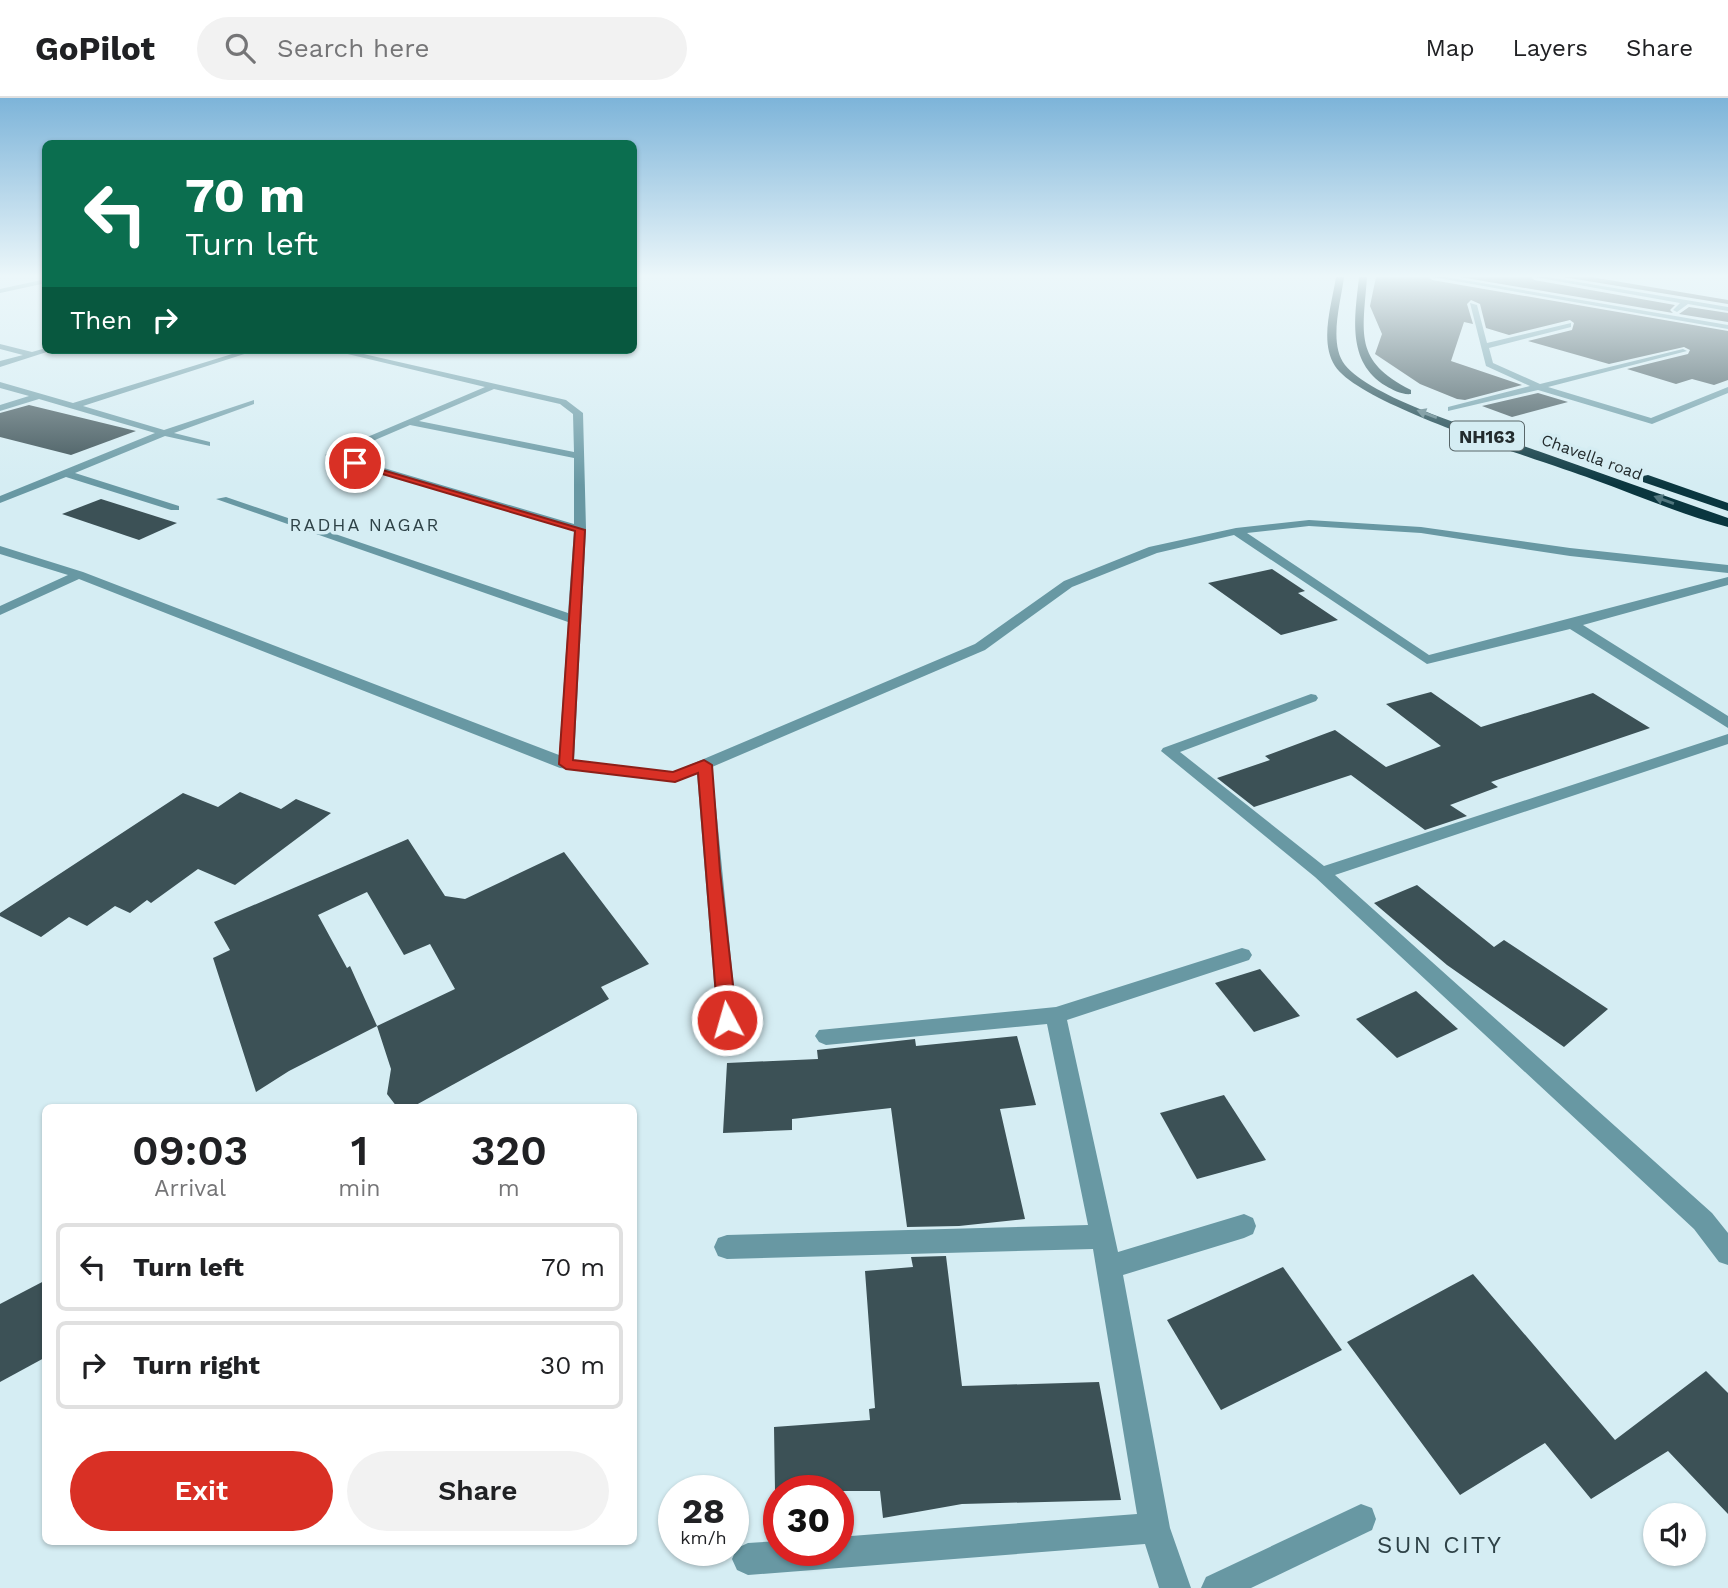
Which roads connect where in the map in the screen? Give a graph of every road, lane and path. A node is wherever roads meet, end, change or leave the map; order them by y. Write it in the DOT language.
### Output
graph roads {
  1 [pos="1485,346"];
  2 [pos="2,347"];
  3 [pos="1334,347"];
  4 [pos="1361,347"];
  5 [pos="1683,351"];
  6 [pos="42,352"];
  7 [pos="240,354"];
  8 [pos="353,354"];
  9 [pos="32,355"];
  10 [pos="0,364"];
  11 [pos="0,385"];
  12 [pos="494,386"];
  13 [pos="1541,388"];
  14 [pos="1728,390"];
  15 [pos="1414,395"];
  16 [pos="37,397"];
  17 [pos="251,402"];
  18 [pos="1438,404"];
  19 [pos="74,407"];
  20 [pos="0,408"];
  21 [pos="1451,409"];
  22 [pos="1476,418"];
  23 [pos="409,422"];
  24 [pos="164,433"];
  25 [pos="206,444"];
  26 [pos="579,456"];
  27 [pos="66,474"];
  28 [pos="1640,476"];
  29 [pos="222,499"];
  30 [pos="0,500"];
  31 [pos="1728,507"];
  32 [pos="175,508"];
  33 [pos="1728,523"];
  34 [pos="580,530"];
  35 [pos="1236,531"];
  36 [pos="0,550"];
  37 [pos="1728,569"];
  38 [pos="79,575"];
  39 [pos="1728,581"];
  40 [pos="0,611"];
  41 [pos="576,620"];
  42 [pos="1572,624"];
  43 [pos="1311,698"];
  44 [pos="1728,723"];
  45 [pos="1728,738"];
  46 [pos="566,764"];
  47 [pos="704,765"];
  48 [pos="1321,873"];
  49 [pos="1241,955"];
  50 [pos="1056,1015"];
  51 [pos="727,1020"];
  52 [pos="826,1036"];
  53 [pos="1244,1226"];
  54 [pos="1103,1237"];
  55 [pos="727,1247"];
  56 [pos="1728,1253"];
  57 [pos="1109,1267"];
  58 [pos="1361,1520"];
  59 [pos="1154,1528"];
  60 [pos="749,1559"];
  61 [pos="1175,1588"];
  62 [pos="1217,1588"];
  1 -- 13 [label="street"];
  2 -- 9 [label="street"];
  33 -- 3 [label="highway, Chavella road / NH163, one-way"];
  4 -- 15 [label="highway"];
  5 -- 13 [label="street"];
  6 -- 9 [label="street"];
  7 -- 19 [label="street"];
  8 -- 12 [label="street"];
  9 -- 10 [label="street"];
  11 -- 16 [label="street"];
  12 -- 23 [label="street"];
  12 -- 26 [label="street"];
  13 -- 14 [label="street"];
  13 -- 21 [label="street"];
  16 -- 19 [label="street"];
  16 -- 20 [label="street"];
  17 -- 24 [label="street"];
  18 -- 21 [label="highway, NH163"];
  19 -- 24 [label="street"];
  21 -- 22 [label="highway, NH163"];
  23 -- 26 [label="street"];
  23 -- 34 [label="street"];
  24 -- 25 [label="street"];
  24 -- 27 [label="street"];
  26 -- 34 [label="street"];
  27 -- 30 [label="street"];
  27 -- 32 [label="street"];
  28 -- 31 [label="highway, Chavella road"];
  29 -- 41 [label="street"];
  34 -- 41 [label="street"];
  35 -- 37 [label="street"];
  35 -- 42 [label="street"];
  35 -- 47 [label="street"];
  36 -- 38 [label="street"];
  38 -- 40 [label="street"];
  38 -- 46 [label="street"];
  39 -- 42 [label="street"];
  41 -- 46 [label="street"];
  42 -- 44 [label="street"];
  43 -- 48 [label="street"];
  45 -- 48 [label="street"];
  46 -- 47 [label="street"];
  47 -- 51 [label="street"];
  48 -- 56 [label="street"];
  49 -- 50 [label="street"];
  50 -- 52 [label="street"];
  50 -- 54 [label="street"];
  53 -- 57 [label="street"];
  54 -- 55 [label="street"];
  54 -- 57 [label="street"];
  57 -- 59 [label="street"];
  58 -- 62 [label="street"];
  59 -- 60 [label="street"];
  59 -- 61 [label="street"];
}
